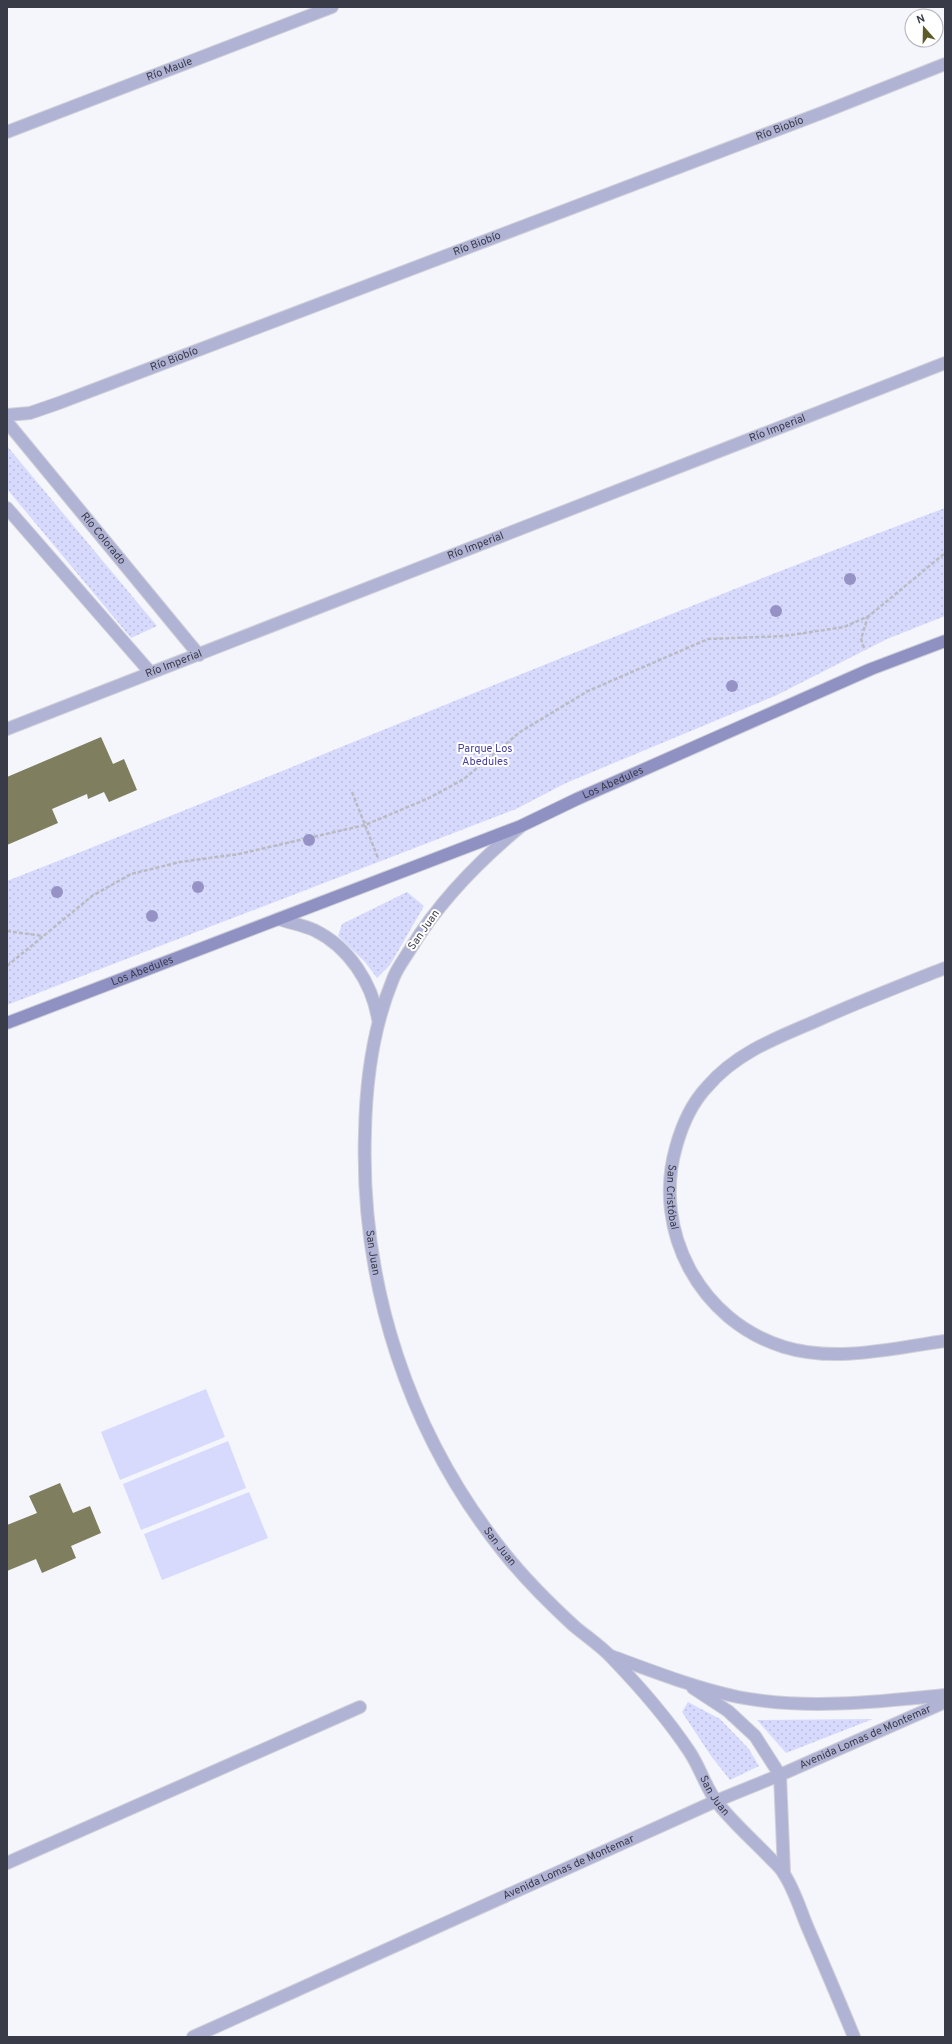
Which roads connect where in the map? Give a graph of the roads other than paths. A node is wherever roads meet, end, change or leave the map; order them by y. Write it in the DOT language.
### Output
graph roads {
  1 [pos="332,7"];
  2 [pos="945,64"];
  3 [pos="7,132"];
  4 [pos="945,363"];
  5 [pos="7,415"];
  6 [pos="7,422"];
  7 [pos="7,508"];
  8 [pos="945,641"];
  9 [pos="199,655"];
  10 [pos="150,672"];
  11 [pos="7,729"];
  12 [pos="521,826"];
  13 [pos="279,920"];
  14 [pos="945,968"];
  15 [pos="379,1020"];
  16 [pos="7,1023"];
  17 [pos="945,1341"];
  18 [pos="610,1656"];
  19 [pos="682,1681"];
  20 [pos="945,1696"];
  21 [pos="945,1702"];
  22 [pos="360,1707"];
  23 [pos="780,1775"];
  24 [pos="716,1801"];
  25 [pos="7,1863"];
  26 [pos="784,1872"];
  27 [pos="193,2037"];
  28 [pos="854,2037"];
  1 -- 3 [label="street, Río Maule"];
  2 -- 5 [label="street, Río Biobío"];
  4 -- 9 [label="street, Río Imperial"];
  6 -- 9 [label="street, Río Colorado"];
  7 -- 10 [label="street"];
  8 -- 12 [label="street, Los Abedules"];
  9 -- 10 [label="street, Río Imperial"];
  10 -- 11 [label="street, Río Imperial"];
  12 -- 13 [label="street, Los Abedules"];
  12 -- 15 [label="street, San Juan"];
  13 -- 15 [label="street"];
  13 -- 16 [label="street, Los Abedules"];
  14 -- 17 [label="street, San Cristóbal"];
  15 -- 18 [label="street, San Juan"];
  18 -- 19 [label="street, San Juan"];
  18 -- 24 [label="street, San Juan"];
  19 -- 20 [label="street, San Juan"];
  19 -- 23 [label="street, San Juan"];
  21 -- 23 [label="street, Avenida Lomas de Montemar"];
  22 -- 25 [label="street"];
  23 -- 24 [label="street, Avenida Lomas de Montemar"];
  23 -- 26 [label="street, San Juan"];
  24 -- 26 [label="street, San Juan"];
  24 -- 27 [label="street, Avenida Lomas de Montemar"];
  26 -- 28 [label="street, San Juan"];
}
